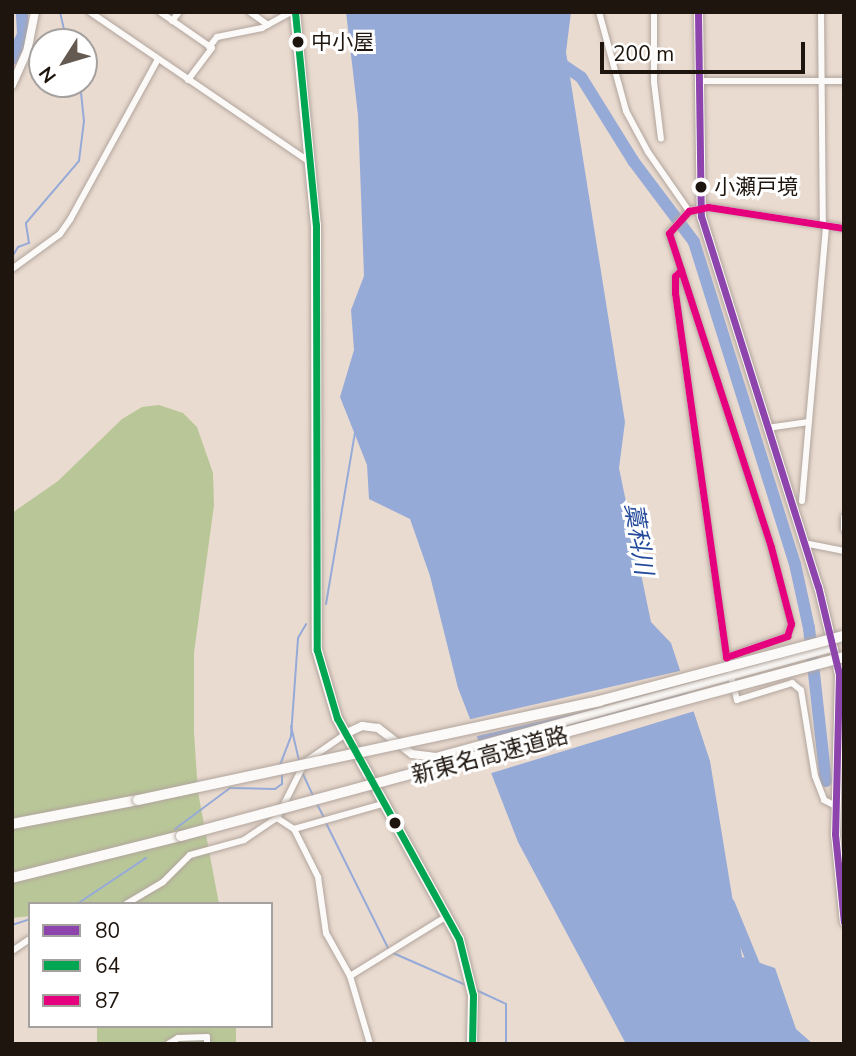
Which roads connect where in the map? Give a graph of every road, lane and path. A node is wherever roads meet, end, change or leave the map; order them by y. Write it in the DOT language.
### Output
graph roads {
  1 [pos="35,12"];
  2 [pos="90,12"];
  3 [pos="160,12"];
  4 [pos="179,12"];
  5 [pos="250,12"];
  6 [pos="274,12"];
  7 [pos="293,12"];
  8 [pos="599,12"];
  9 [pos="654,12"];
  10 [pos="698,12"];
  11 [pos="821,12"];
  12 [pos="278,20"];
  13 [pos="173,21"];
  14 [pos="268,25"];
  15 [pos="209,47"];
  16 [pos="158,59"];
  17 [pos="188,80"];
  18 [pos="698,81"];
  19 [pos="822,81"];
  20 [pos="844,81"];
  21 [pos="12,85"];
  22 [pos="662,139"];
  23 [pos="312,163"];
  24 [pos="700,208"];
  25 [pos="689,211"];
  26 [pos="824,224"];
  27 [pos="844,228"];
  28 [pos="12,269"];
  29 [pos="681,270"];
  30 [pos="810,422"];
  31 [pos="767,428"];
  32 [pos="802,501"];
  33 [pos="844,517"];
  34 [pos="844,529"];
  35 [pos="804,543"];
  36 [pos="844,551"];
  37 [pos="844,636"];
  38 [pos="833,648"];
  39 [pos="726,657"];
  40 [pos="844,657"];
  41 [pos="731,676"];
  42 [pos="347,733"];
  43 [pos="386,803"];
  44 [pos="841,807"];
  45 [pos="277,818"];
  46 [pos="12,824"];
  47 [pos="294,829"];
  48 [pos="12,878"];
  49 [pos="842,895"];
  50 [pos="129,902"];
  51 [pos="447,916"];
  52 [pos="844,922"];
  53 [pos="28,940"];
  54 [pos="12,951"];
  55 [pos="351,976"];
  56 [pos="168,1044"];
  57 [pos="207,1044"];
  58 [pos="370,1044"];
  59 [pos="472,1044"];
  1 -- 21 [label="street"];
  2 -- 16 [label="street"];
  3 -- 13 [label="street"];
  4 -- 13 [label="street"];
  5 -- 14 [label="street"];
  6 -- 12 [label="street"];
  7 -- 12 [label="street"];
  7 -- 23 [label="highway"];
  8 -- 25 [label="street"];
  9 -- 22 [label="street"];
  10 -- 18 [label="main road"];
  11 -- 19 [label="street"];
  12 -- 14 [label="street"];
  13 -- 15 [label="street"];
  14 -- 15 [label="street"];
  15 -- 17 [label="street"];
  16 -- 17 [label="street"];
  16 -- 28 [label="street"];
  17 -- 23 [label="street"];
  18 -- 19 [label="street"];
  18 -- 24 [label="main road"];
  19 -- 20 [label="street"];
  19 -- 26 [label="street"];
  23 -- 42 [label="highway"];
  24 -- 25 [label="street"];
  24 -- 26 [label="street"];
  24 -- 31 [label="main road"];
  25 -- 29 [label="street"];
  26 -- 27 [label="street"];
  26 -- 30 [label="street"];
  29 -- 39 [label="street"];
  29 -- 39 [label="street"];
  30 -- 31 [label="street"];
  30 -- 32 [label="street"];
  31 -- 35 [label="main road"];
  33 -- 34 [label="street"];
  35 -- 36 [label="street"];
  35 -- 38 [label="main road"];
  37 -- 46 [label="highway, 新東名高速道路, bridge"];
  38 -- 41 [label="street"];
  38 -- 44 [label="main road"];
  39 -- 41 [label="street"];
  40 -- 48 [label="highway, 新東名高速道路, bridge"];
  41 -- 42 [label="street"];
  41 -- 44 [label="street"];
  42 -- 43 [label="highway"];
  42 -- 45 [label="street"];
  43 -- 47 [label="street"];
  43 -- 51 [label="highway"];
  44 -- 49 [label="main road"];
  45 -- 47 [label="street"];
  45 -- 50 [label="street"];
  47 -- 55 [label="street"];
  49 -- 52 [label="main road"];
  51 -- 55 [label="street"];
  51 -- 59 [label="highway"];
  53 -- 54 [label="street"];
  55 -- 58 [label="street"];
  56 -- 57 [label="street"];
}
